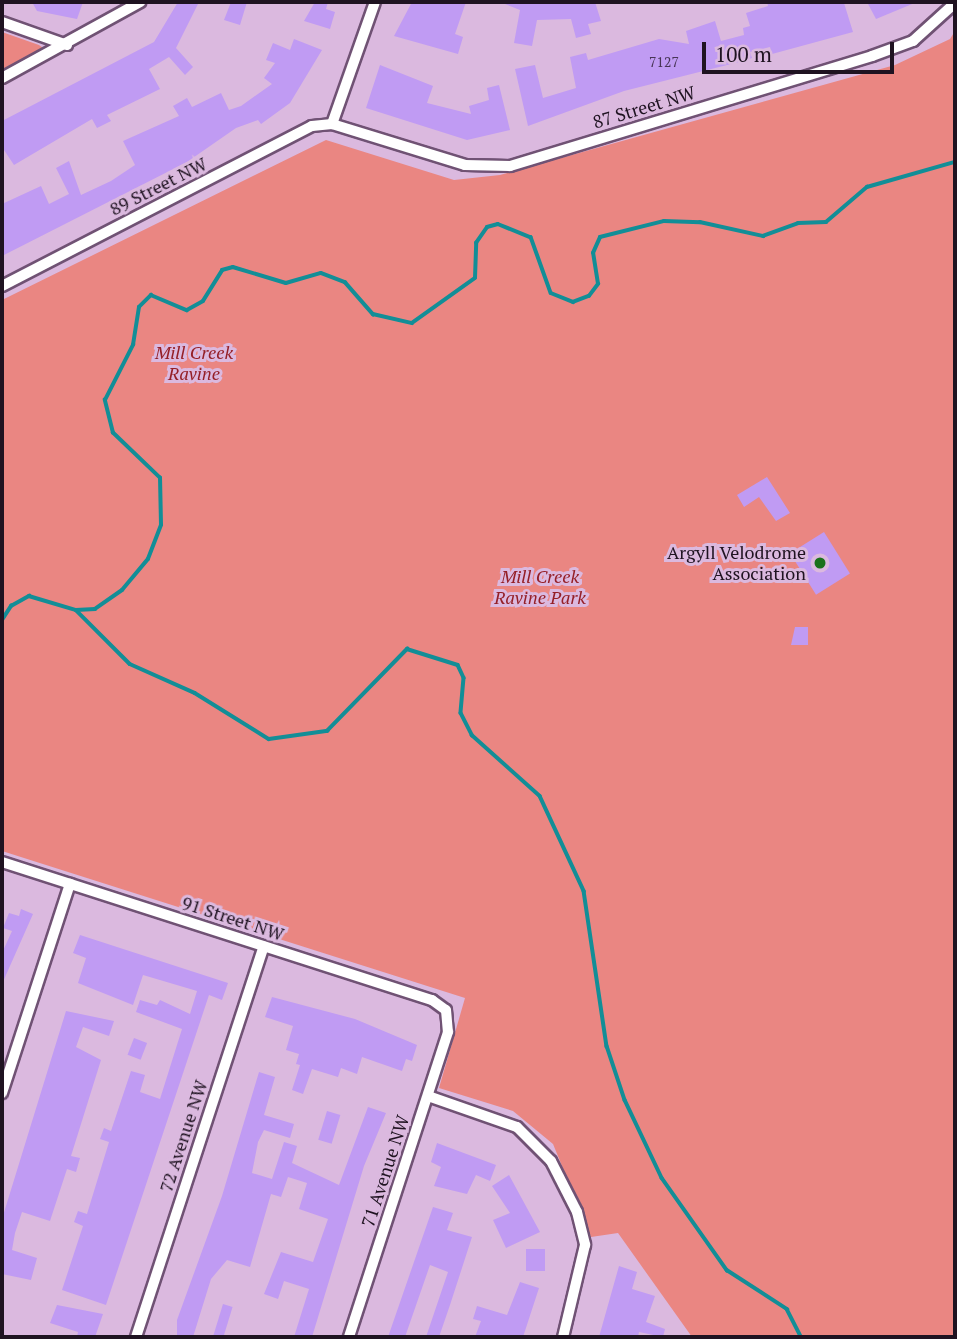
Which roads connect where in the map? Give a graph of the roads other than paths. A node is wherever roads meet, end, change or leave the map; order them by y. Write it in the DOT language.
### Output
graph roads {
  1 [pos="140,2"];
  2 [pos="375,2"];
  3 [pos="954,5"];
  4 [pos="2,23"];
  5 [pos="67,45"];
  6 [pos="2,78"];
  7 [pos="332,124"];
  8 [pos="2,286"];
  9 [pos="2,862"];
  10 [pos="70,884"];
  11 [pos="264,946"];
  12 [pos="449,1015"];
  13 [pos="2,1093"];
  14 [pos="428,1096"];
  15 [pos="136,1337"];
  16 [pos="349,1337"];
  17 [pos="563,1337"];
  1 -- 5 [label="street"];
  2 -- 7 [label="street"];
  3 -- 7 [label="street, 87 Street NW"];
  4 -- 5 [label="street"];
  5 -- 6 [label="street"];
  7 -- 8 [label="street, 89 Street NW"];
  9 -- 10 [label="street, 91 Street NW"];
  10 -- 11 [label="street, 91 Street NW"];
  10 -- 13 [label="street"];
  11 -- 12 [label="street, 91 Street NW"];
  11 -- 15 [label="street, 72 Avenue NW"];
  12 -- 14 [label="street, 71 Avenue NW"];
  14 -- 16 [label="street, 71 Avenue NW"];
  14 -- 17 [label="street"];
}
